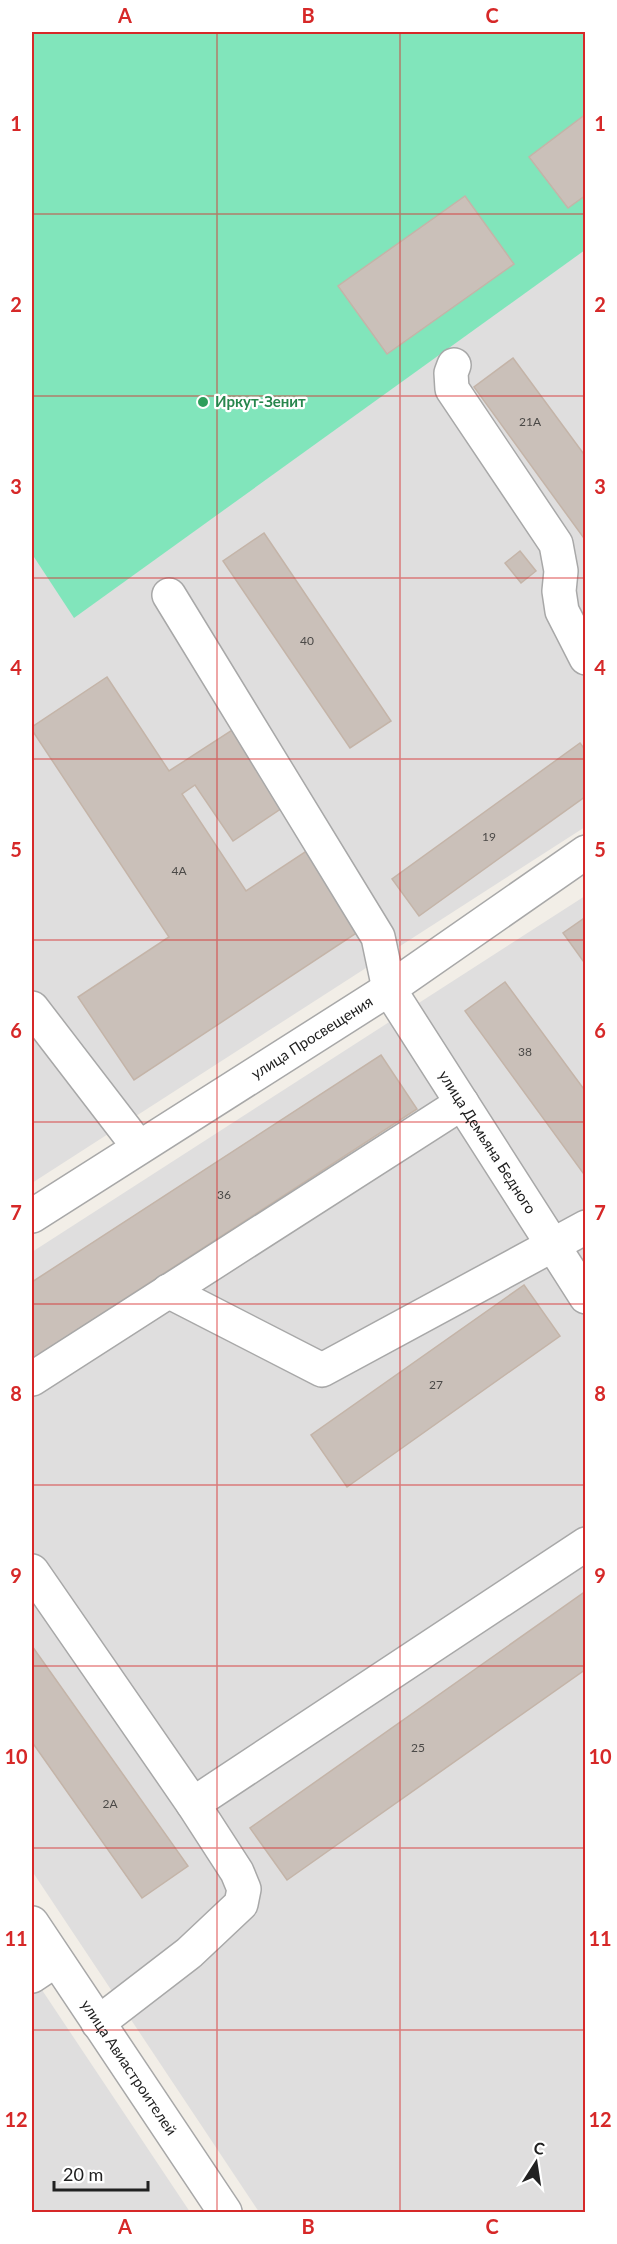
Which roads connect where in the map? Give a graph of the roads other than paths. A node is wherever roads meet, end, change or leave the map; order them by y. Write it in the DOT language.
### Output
graph roads {
  1 [pos="454,365"];
  2 [pos="169,595"];
  3 [pos="585,658"];
  4 [pos="585,852"];
  5 [pos="389,988"];
  6 [pos="32,1008"];
  7 [pos="462,1103"];
  8 [pos="138,1146"];
  9 [pos="32,1216"];
  10 [pos="585,1227"];
  11 [pos="552,1245"];
  12 [pos="168,1291"];
  13 [pos="585,1297"];
  14 [pos="32,1379"];
  15 [pos="585,1544"];
  16 [pos="32,1571"];
  17 [pos="193,1804"];
  18 [pos="32,1923"];
  19 [pos="44,1968"];
  20 [pos="98,2023"];
  21 [pos="225,2212"];
  1 -- 3 [label="street"];
  2 -- 5 [label="street"];
  4 -- 5 [label="street, улица Просвещения"];
  5 -- 7 [label="street, улица Демьяна Бедного"];
  5 -- 8 [label="street, улица Просвещения"];
  6 -- 8 [label="street"];
  7 -- 11 [label="street, улица Демьяна Бедного"];
  7 -- 12 [label="street"];
  8 -- 9 [label="street, улица Просвещения"];
  10 -- 11 [label="street"];
  11 -- 12 [label="street"];
  11 -- 13 [label="street, улица Демьяна Бедного"];
  12 -- 14 [label="street"];
  15 -- 17 [label="street"];
  16 -- 17 [label="street"];
  17 -- 20 [label="street"];
  18 -- 19 [label="street, улица Авиастроителей"];
  19 -- 20 [label="street, улица Авиастроителей"];
  20 -- 21 [label="street, улица Авиастроителей"];
}
